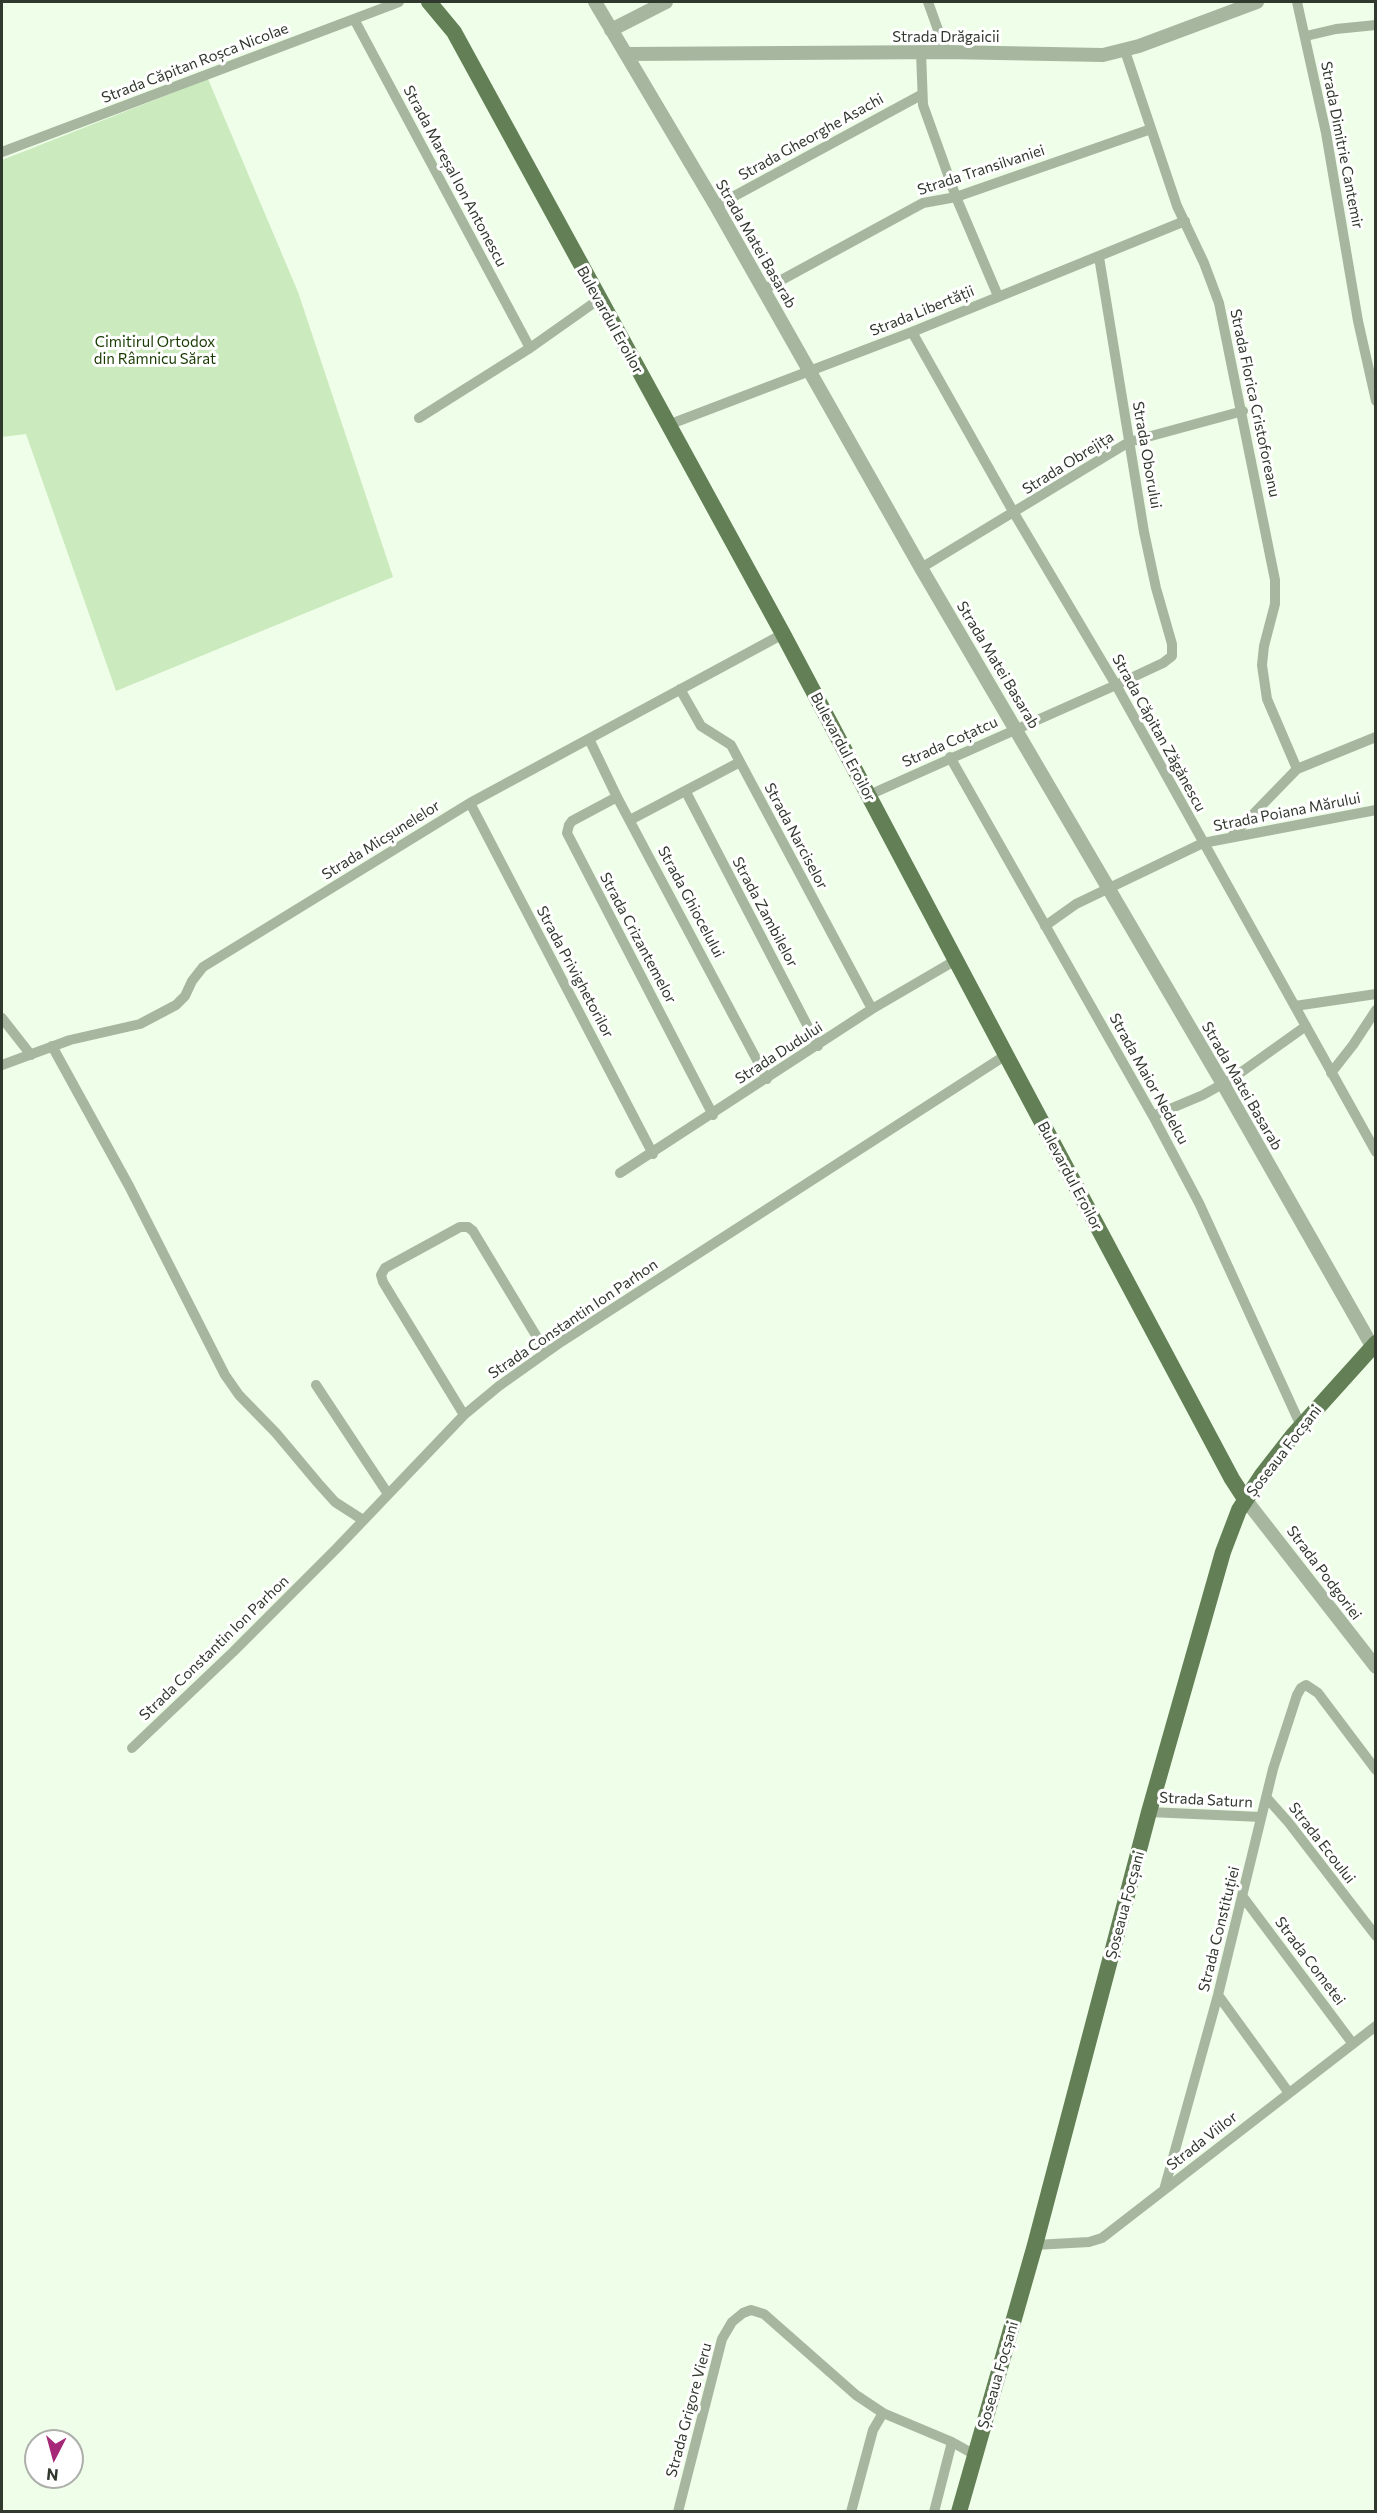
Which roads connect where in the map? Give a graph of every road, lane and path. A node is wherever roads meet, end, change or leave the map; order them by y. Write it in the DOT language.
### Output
graph roads {
  1 [pos="399,2"];
  2 [pos="429,2"];
  3 [pos="595,2"];
  4 [pos="666,2"];
  5 [pos="928,2"];
  6 [pos="1257,2"];
  7 [pos="1297,2"];
  8 [pos="354,19"];
  9 [pos="1376,25"];
  10 [pos="611,30"];
  11 [pos="1306,36"];
  12 [pos="1125,51"];
  13 [pos="921,52"];
  14 [pos="946,52"];
  15 [pos="626,54"];
  16 [pos="921,95"];
  17 [pos="1151,129"];
  18 [pos="2,152"];
  19 [pos="956,197"];
  20 [pos="716,206"];
  21 [pos="1185,221"];
  22 [pos="1099,257"];
  23 [pos="763,290"];
  24 [pos="998,296"];
  25 [pos="598,300"];
  26 [pos="912,332"];
  27 [pos="530,348"];
  28 [pos="809,370"];
  29 [pos="1376,401"];
  30 [pos="1243,411"];
  31 [pos="419,418"];
  32 [pos="668,425"];
  33 [pos="1129,442"];
  34 [pos="1014,513"];
  35 [pos="921,568"];
  36 [pos="783,634"];
  37 [pos="1172,656"];
  38 [pos="1116,685"];
  39 [pos="680,689"];
  40 [pos="1017,729"];
  41 [pos="1376,737"];
  42 [pos="589,739"];
  43 [pos="950,757"];
  44 [pos="740,762"];
  45 [pos="1297,770"];
  46 [pos="686,792"];
  47 [pos="869,795"];
  48 [pos="617,797"];
  49 [pos="470,803"];
  50 [pos="1376,810"];
  51 [pos="630,820"];
  52 [pos="1232,836"];
  53 [pos="1203,843"];
  54 [pos="1108,888"];
  55 [pos="1045,926"];
  56 [pos="956,960"];
  57 [pos="1376,994"];
  58 [pos="1295,1006"];
  59 [pos="872,1010"];
  60 [pos="1376,1010"];
  61 [pos="2,1017"];
  62 [pos="1306,1026"];
  63 [pos="52,1046"];
  64 [pos="818,1046"];
  65 [pos="31,1055"];
  66 [pos="1006,1055"];
  67 [pos="2,1065"];
  68 [pos="1331,1073"];
  69 [pos="767,1079"];
  70 [pos="1223,1084"];
  71 [pos="713,1115"];
  72 [pos="1153,1116"];
  73 [pos="1376,1152"];
  74 [pos="653,1154"];
  75 [pos="620,1173"];
  76 [pos="1374,1345"];
  77 [pos="546,1352"];
  78 [pos="316,1385"];
  79 [pos="464,1415"];
  80 [pos="1301,1426"];
  81 [pos="388,1494"];
  82 [pos="1245,1499"];
  83 [pos="363,1520"];
  84 [pos="1376,1667"];
  85 [pos="132,1748"];
  86 [pos="1376,1770"];
  87 [pos="1266,1797"];
  88 [pos="1149,1812"];
  89 [pos="1261,1817"];
  90 [pos="1243,1897"];
  91 [pos="1376,1936"];
  92 [pos="1218,1995"];
  93 [pos="1376,2026"];
  94 [pos="1353,2044"];
  95 [pos="1289,2093"];
  96 [pos="1164,2190"];
  97 [pos="1035,2246"];
  98 [pos="883,2413"];
  99 [pos="952,2442"];
  100 [pos="975,2455"];
  101 [pos="678,2511"];
  102 [pos="851,2511"];
  103 [pos="934,2511"];
  104 [pos="959,2511"];
  1 -- 8 [label="street, Strada Căpitan Roșca Nicolae"];
  2 -- 25 [label="main road, Bulevardul Eroilor"];
  3 -- 10 [label="street, Strada Matei Basarab"];
  4 -- 10 [label="street"];
  5 -- 14 [label="street"];
  6 -- 12 [label="street, Strada Drăgaicii"];
  7 -- 11 [label="street, Strada Dimitrie Cantemir"];
  8 -- 18 [label="street, Strada Căpitan Roșca Nicolae"];
  8 -- 27 [label="street, Strada Mareșal Ion Antonescu"];
  9 -- 11 [label="street"];
  10 -- 15 [label="street, Strada Matei Basarab"];
  11 -- 29 [label="street, Strada Dimitrie Cantemir"];
  12 -- 14 [label="street, Strada Drăgaicii"];
  12 -- 17 [label="street, Strada Florica Cristoforeanu"];
  13 -- 14 [label="street, Strada Drăgaicii"];
  13 -- 15 [label="street, Strada Drăgaicii"];
  13 -- 16 [label="street"];
  15 -- 20 [label="street, Strada Matei Basarab"];
  16 -- 19 [label="street"];
  16 -- 20 [label="street, Strada Gheorghe Asachi"];
  17 -- 19 [label="street, Strada Transilvaniei"];
  17 -- 21 [label="street, Strada Florica Cristoforeanu"];
  19 -- 23 [label="street, Strada Transilvaniei"];
  19 -- 24 [label="street"];
  20 -- 23 [label="street, Strada Matei Basarab"];
  21 -- 22 [label="street, Strada Libertății"];
  21 -- 30 [label="street, Strada Florica Cristoforeanu"];
  22 -- 24 [label="street, Strada Libertății"];
  22 -- 33 [label="street, Strada Oborului"];
  23 -- 28 [label="street, Strada Matei Basarab"];
  24 -- 26 [label="street, Strada Libertății"];
  25 -- 27 [label="street"];
  25 -- 32 [label="main road, Bulevardul Eroilor"];
  26 -- 28 [label="street, Strada Libertății"];
  26 -- 34 [label="street, Strada Căpitan Zăgănescu"];
  27 -- 31 [label="street"];
  28 -- 32 [label="street, Strada Libertății"];
  28 -- 35 [label="street, Strada Matei Basarab"];
  30 -- 33 [label="street, Strada Obrejița"];
  30 -- 45 [label="street, Strada Florica Cristoforeanu"];
  32 -- 36 [label="main road, Bulevardul Eroilor"];
  33 -- 34 [label="street, Strada Obrejița"];
  33 -- 37 [label="street, Strada Oborului"];
  34 -- 35 [label="street, Strada Obrejița"];
  34 -- 38 [label="street, Strada Căpitan Zăgănescu"];
  35 -- 40 [label="street, Strada Matei Basarab"];
  36 -- 39 [label="street, Strada Micșunelelor"];
  36 -- 47 [label="main road, Bulevardul Eroilor"];
  37 -- 38 [label="street, Strada Coțatcu"];
  38 -- 40 [label="street, Strada Coțatcu"];
  38 -- 53 [label="street, Strada Căpitan Zăgănescu"];
  39 -- 42 [label="street, Strada Micșunelelor"];
  39 -- 44 [label="street, Strada Narciselor"];
  40 -- 43 [label="street, Strada Coțatcu"];
  40 -- 54 [label="street, Strada Matei Basarab"];
  41 -- 45 [label="street"];
  42 -- 48 [label="street, Strada Ghiocelului"];
  42 -- 49 [label="street, Strada Micșunelelor"];
  43 -- 47 [label="street, Strada Coțatcu"];
  43 -- 55 [label="street, Strada Maior Nedelcu"];
  44 -- 46 [label="street"];
  44 -- 59 [label="street, Strada Narciselor"];
  45 -- 52 [label="street"];
  46 -- 51 [label="street"];
  46 -- 64 [label="street, Strada Zambilelor"];
  47 -- 56 [label="main road, Bulevardul Eroilor"];
  48 -- 51 [label="street, Strada Ghiocelului"];
  48 -- 71 [label="street, Strada Crizantemelor"];
  49 -- 63 [label="street, Strada Micșunelelor"];
  49 -- 74 [label="street, Strada Privighetorilor"];
  50 -- 52 [label="street, Strada Poiana Mărului"];
  51 -- 69 [label="street, Strada Ghiocelului"];
  52 -- 53 [label="street, Strada Poiana Mărului"];
  53 -- 54 [label="street, Strada Poiana Mărului"];
  53 -- 58 [label="street, Strada Căpitan Zăgănescu"];
  54 -- 55 [label="street, Strada Poiana Mărului"];
  54 -- 70 [label="street, Strada Matei Basarab"];
  55 -- 72 [label="street, Strada Maior Nedelcu"];
  56 -- 59 [label="street, Strada Dudului"];
  56 -- 66 [label="main road, Bulevardul Eroilor"];
  57 -- 58 [label="street"];
  58 -- 62 [label="street, Strada Căpitan Zăgănescu"];
  59 -- 64 [label="street, Strada Dudului"];
  60 -- 68 [label="street"];
  61 -- 65 [label="street"];
  62 -- 68 [label="street, Strada Căpitan Zăgănescu"];
  62 -- 70 [label="street"];
  63 -- 65 [label="street, Strada Micșunelelor"];
  63 -- 83 [label="street"];
  64 -- 69 [label="street, Strada Dudului"];
  65 -- 67 [label="street, Strada Micșunelelor"];
  66 -- 77 [label="street, Strada Constantin Ion Parhon"];
  66 -- 82 [label="main road, Bulevardul Eroilor"];
  68 -- 73 [label="street, Strada Căpitan Zăgănescu"];
  69 -- 71 [label="street, Strada Dudului"];
  70 -- 72 [label="street"];
  70 -- 76 [label="street, Strada Matei Basarab"];
  71 -- 74 [label="street, Strada Dudului"];
  72 -- 80 [label="street, Strada Maior Nedelcu"];
  74 -- 75 [label="street, Strada Dudului"];
  76 -- 80 [label="main road, Șoseaua Focșani"];
  77 -- 79 [label="street, Strada Constantin Ion Parhon"];
  77 -- 79 [label="street"];
  78 -- 81 [label="street"];
  79 -- 81 [label="street, Strada Constantin Ion Parhon"];
  80 -- 82 [label="main road, Șoseaua Focșani"];
  81 -- 83 [label="street, Strada Constantin Ion Parhon"];
  82 -- 84 [label="street, Strada Podgoriei"];
  82 -- 88 [label="main road, Șoseaua Focșani"];
  83 -- 85 [label="street, Strada Constantin Ion Parhon"];
  86 -- 87 [label="street, Strada Constituției"];
  87 -- 89 [label="street, Strada Constituției"];
  87 -- 91 [label="street, Strada Ecoului"];
  88 -- 89 [label="street, Strada Saturn"];
  88 -- 97 [label="main road, Șoseaua Focșani"];
  89 -- 90 [label="street, Strada Constituției"];
  90 -- 92 [label="street, Strada Constituției"];
  90 -- 94 [label="street, Strada Cometei"];
  92 -- 95 [label="street"];
  92 -- 96 [label="street, Strada Constituției"];
  93 -- 94 [label="street, Strada Viilor"];
  94 -- 95 [label="street, Strada Viilor"];
  95 -- 96 [label="street, Strada Viilor"];
  96 -- 97 [label="street, Strada Viilor"];
  97 -- 100 [label="main road, Șoseaua Focșani"];
  98 -- 99 [label="street, Strada Grigore Vieru"];
  98 -- 101 [label="street, Strada Grigore Vieru"];
  98 -- 102 [label="street"];
  99 -- 100 [label="street, Strada Grigore Vieru"];
  99 -- 103 [label="street"];
  100 -- 104 [label="main road, Șoseaua Focșani"];
}
